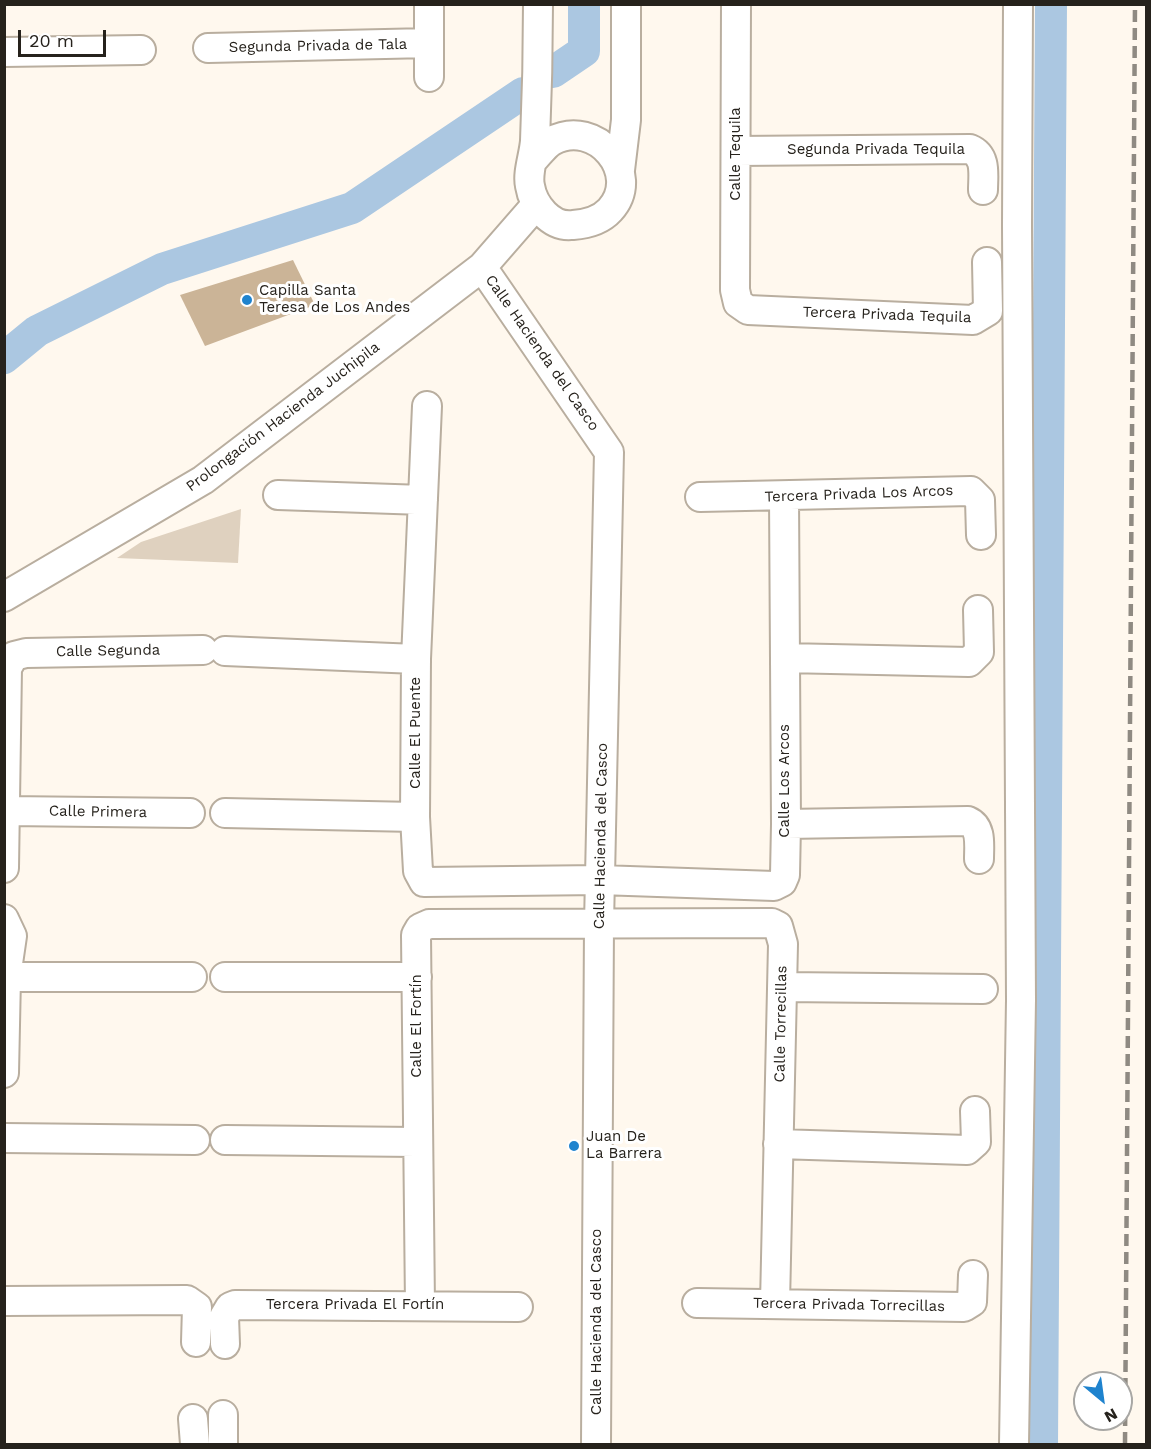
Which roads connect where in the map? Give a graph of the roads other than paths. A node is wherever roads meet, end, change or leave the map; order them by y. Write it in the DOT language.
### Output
graph roads {
  1 [pos="429,4"];
  2 [pos="538,4"];
  3 [pos="626,4"];
  4 [pos="736,4"];
  5 [pos="1018,4"];
  6 [pos="429,43"];
  7 [pos="208,48"];
  8 [pos="141,50"];
  9 [pos="4,52"];
  10 [pos="429,77"];
  11 [pos="737,151"];
  12 [pos="533,160"];
  13 [pos="620,170"];
  14 [pos="983,190"];
  15 [pos="536,206"];
  16 [pos="987,262"];
  17 [pos="482,267"];
  18 [pos="738,303"];
  19 [pos="427,406"];
  20 [pos="278,495"];
  21 [pos="784,496"];
  22 [pos="700,497"];
  23 [pos="423,500"];
  24 [pos="981,535"];
  25 [pos="4,597"];
  26 [pos="978,610"];
  27 [pos="785,658"];
  28 [pos="416,659"];
  29 [pos="6,811"];
  30 [pos="190,813"];
  31 [pos="225,813"];
  32 [pos="415,818"];
  33 [pos="786,824"];
  34 [pos="979,859"];
  35 [pos="4,868"];
  36 [pos="600,880"];
  37 [pos="4,919"];
  38 [pos="599,924"];
  39 [pos="6,977"];
  40 [pos="192,977"];
  41 [pos="225,977"];
  42 [pos="417,977"];
  43 [pos="783,987"];
  44 [pos="983,989"];
  45 [pos="4,1073"];
  46 [pos="975,1111"];
  47 [pos="4,1138"];
  48 [pos="195,1140"];
  49 [pos="225,1140"];
  50 [pos="416,1142"];
  51 [pos="778,1144"];
  52 [pos="973,1275"];
  53 [pos="4,1300"];
  54 [pos="697,1303"];
  55 [pos="775,1303"];
  56 [pos="420,1306"];
  57 [pos="518,1307"];
  58 [pos="196,1342"];
  59 [pos="225,1344"];
  60 [pos="224,1415"];
  61 [pos="223,1444"];
  62 [pos="596,1444"];
  63 [pos="1014,1444"];
  1 -- 6 [label="street"];
  2 -- 12 [label="street"];
  3 -- 13 [label="street"];
  4 -- 11 [label="street, Calle Tequila"];
  5 -- 63 [label="street"];
  6 -- 7 [label="street, Segunda Privada de Tala"];
  6 -- 10 [label="street"];
  8 -- 9 [label="street"];
  11 -- 14 [label="street, Segunda Privada Tequila"];
  11 -- 18 [label="street, Calle Tequila"];
  12 -- 13 [label="street"];
  12 -- 15 [label="street"];
  13 -- 15 [label="street"];
  15 -- 17 [label="street, Prolongación Hacienda Juchipila"];
  16 -- 18 [label="street, Tercera Privada Tequila"];
  17 -- 25 [label="street, Prolongación Hacienda Juchipila"];
  17 -- 36 [label="street, Calle Hacienda del Casco"];
  19 -- 23 [label="street, Calle El Puente"];
  20 -- 23 [label="street"];
  21 -- 22 [label="street, Tercera Privada Los Arcos"];
  21 -- 24 [label="street, Tercera Privada Los Arcos"];
  21 -- 27 [label="street, Calle Los Arcos"];
  23 -- 28 [label="street, Calle El Puente"];
  26 -- 27 [label="street"];
  27 -- 33 [label="street, Calle Los Arcos"];
  28 -- 29 [label="street, Calle Segunda"];
  28 -- 32 [label="street, Calle El Puente"];
  29 -- 30 [label="street, Calle Primera"];
  29 -- 35 [label="street"];
  31 -- 32 [label="street"];
  32 -- 36 [label="street, Calle El Puente"];
  33 -- 34 [label="street"];
  33 -- 36 [label="street, Calle Los Arcos"];
  36 -- 38 [label="street, Calle Hacienda del Casco"];
  37 -- 39 [label="street"];
  38 -- 42 [label="street, Calle El Fortín"];
  38 -- 43 [label="street, Calle Torrecillas"];
  38 -- 62 [label="street, Calle Hacienda del Casco"];
  39 -- 40 [label="street"];
  39 -- 45 [label="street"];
  41 -- 42 [label="street"];
  42 -- 50 [label="street, Calle El Fortín"];
  43 -- 44 [label="street"];
  43 -- 51 [label="street, Calle Torrecillas"];
  46 -- 51 [label="street"];
  47 -- 48 [label="street"];
  49 -- 50 [label="street"];
  50 -- 56 [label="street, Calle El Fortín"];
  51 -- 55 [label="street, Calle Torrecillas"];
  52 -- 55 [label="street, Tercera Privada Torrecillas"];
  53 -- 58 [label="street"];
  54 -- 55 [label="street, Tercera Privada Torrecillas"];
  56 -- 57 [label="street, Tercera Privada El Fortín"];
  56 -- 59 [label="street, Tercera Privada El Fortín"];
  60 -- 61 [label="street"];
}
